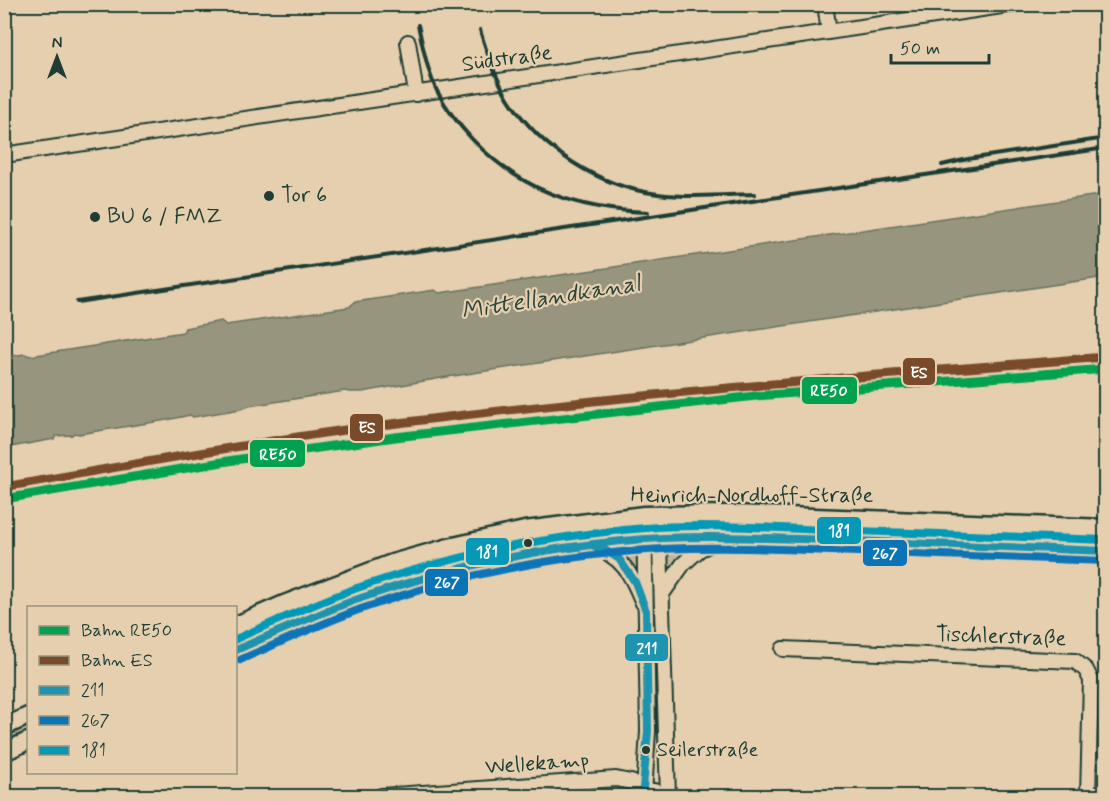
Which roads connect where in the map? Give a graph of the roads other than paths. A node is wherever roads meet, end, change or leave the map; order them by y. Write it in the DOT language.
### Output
graph roads {
  1 [pos="825,4"];
  2 [pos="1015,4"];
  3 [pos="829,32"];
  4 [pos="408,42"];
  5 [pos="416,94"];
  6 [pos="4,155"];
  7 [pos="652,515"];
  8 [pos="1106,528"];
  9 [pos="729,537"];
  10 [pos="653,538"];
  11 [pos="591,545"];
  12 [pos="1106,551"];
  13 [pos="662,594"];
  14 [pos="646,610"];
  15 [pos="237,625"];
  16 [pos="237,650"];
  17 [pos="783,650"];
  18 [pos="27,716"];
  19 [pos="4,727"];
  20 [pos="27,741"];
  21 [pos="4,752"];
  22 [pos="643,792"];
  23 [pos="432,794"];
  24 [pos="381,796"];
  25 [pos="669,796"];
  26 [pos="1088,796"];
  1 -- 3 [label="street"];
  2 -- 3 [label="street, Südstraße"];
  3 -- 5 [label="street, Südstraße"];
  4 -- 5 [label="street"];
  5 -- 6 [label="street, Südstraße"];
  7 -- 8 [label="main road, Heinrich-Nordhoff-Straße"];
  7 -- 10 [label="street"];
  7 -- 15 [label="main road, Heinrich-Nordhoff-Straße"];
  9 -- 10 [label="main road, Heinrich-Nordhoff-Straße"];
  9 -- 12 [label="main road, Heinrich-Nordhoff-Straße"];
  9 -- 13 [label="street"];
  10 -- 11 [label="main road, Heinrich-Nordhoff-Straße"];
  10 -- 13 [label="street"];
  10 -- 14 [label="street"];
  11 -- 14 [label="street"];
  11 -- 16 [label="main road, Heinrich-Nordhoff-Straße"];
  13 -- 25 [label="street"];
  14 -- 22 [label="street"];
  17 -- 26 [label="street, Tischlerstraße"];
  18 -- 19 [label="main road"];
  20 -- 21 [label="main road"];
  22 -- 23 [label="street, Wellekamp"];
  22 -- 25 [label="street, Wellekamp"];
  23 -- 24 [label="street, Wellekamp"];
}
